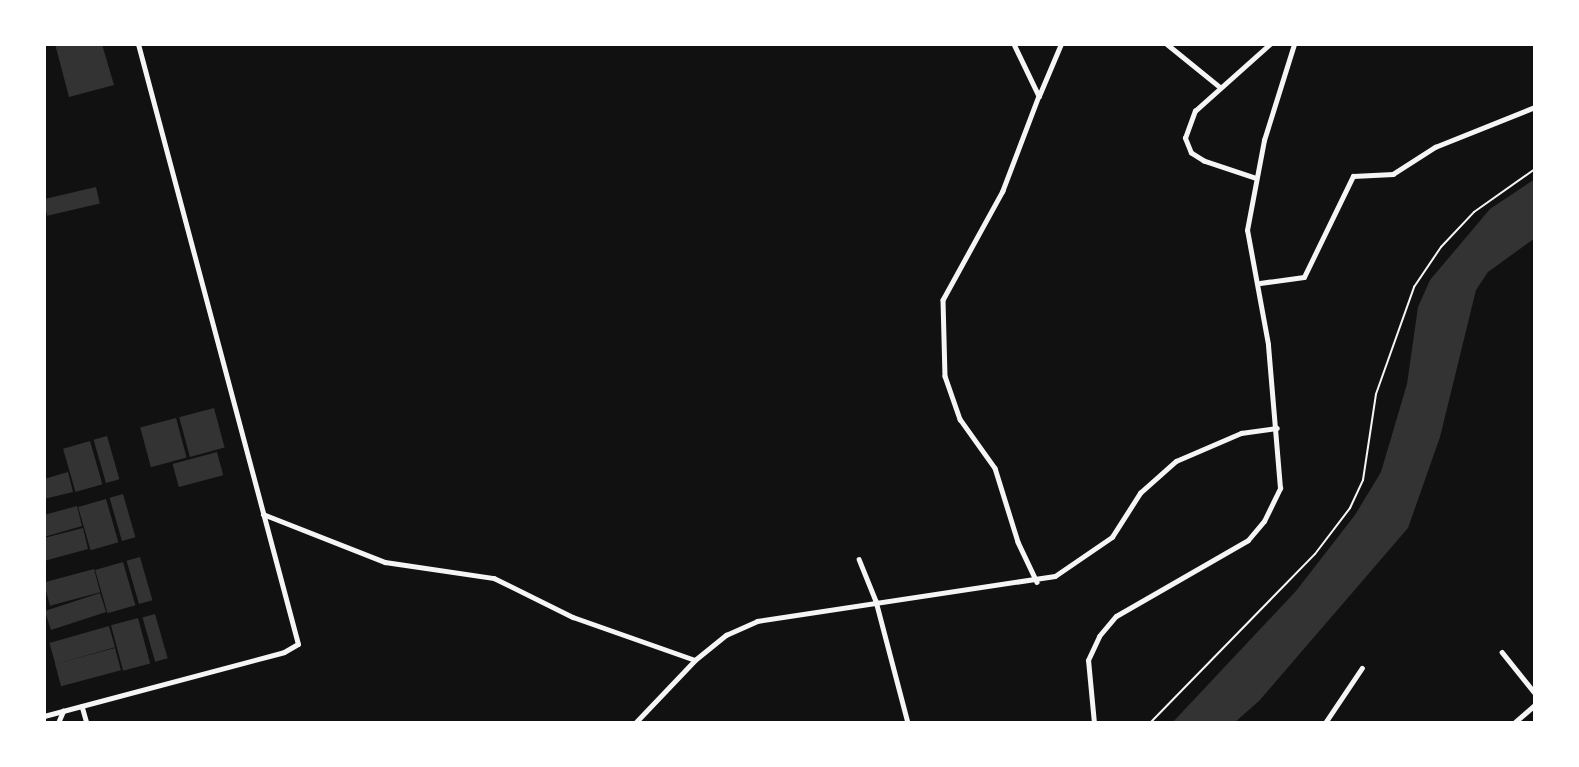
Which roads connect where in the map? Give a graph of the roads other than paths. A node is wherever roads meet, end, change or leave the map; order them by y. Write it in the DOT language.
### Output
graph roads {
  1 [pos="138,44"];
  2 [pos="1014,44"];
  3 [pos="1062,44"];
  4 [pos="1167,44"];
  5 [pos="1270,44"];
  6 [pos="1294,44"];
  7 [pos="1220,87"];
  8 [pos="1039,96"];
  9 [pos="1535,107"];
  10 [pos="1255,178"];
  11 [pos="1259,283"];
  12 [pos="1277,428"];
  13 [pos="263,514"];
  14 [pos="859,559"];
  15 [pos="1037,582"];
  16 [pos="876,601"];
  17 [pos="1502,652"];
  18 [pos="695,660"];
  19 [pos="1362,668"];
  20 [pos="1535,693"];
  21 [pos="1535,705"];
  22 [pos="82,706"];
  23 [pos="63,710"];
  24 [pos="44,716"];
  25 [pos="58,723"];
  26 [pos="87,723"];
  27 [pos="635,723"];
  28 [pos="908,723"];
  29 [pos="1094,723"];
  30 [pos="1325,723"];
  31 [pos="1514,723"];
  1 -- 13 [label="street"];
  2 -- 8 [label="street"];
  3 -- 8 [label="street"];
  4 -- 7 [label="street"];
  5 -- 7 [label="street"];
  6 -- 10 [label="street"];
  7 -- 10 [label="street"];
  8 -- 15 [label="street"];
  9 -- 11 [label="street"];
  10 -- 11 [label="street"];
  11 -- 12 [label="street"];
  12 -- 15 [label="street"];
  12 -- 29 [label="street"];
  13 -- 18 [label="street"];
  13 -- 22 [label="street"];
  14 -- 16 [label="street"];
  15 -- 16 [label="street"];
  16 -- 18 [label="street"];
  16 -- 28 [label="street"];
  17 -- 20 [label="street"];
  18 -- 27 [label="street"];
  19 -- 30 [label="street"];
  21 -- 31 [label="street"];
  22 -- 23 [label="street"];
  22 -- 26 [label="street"];
  23 -- 24 [label="street"];
  23 -- 25 [label="street"];
}
